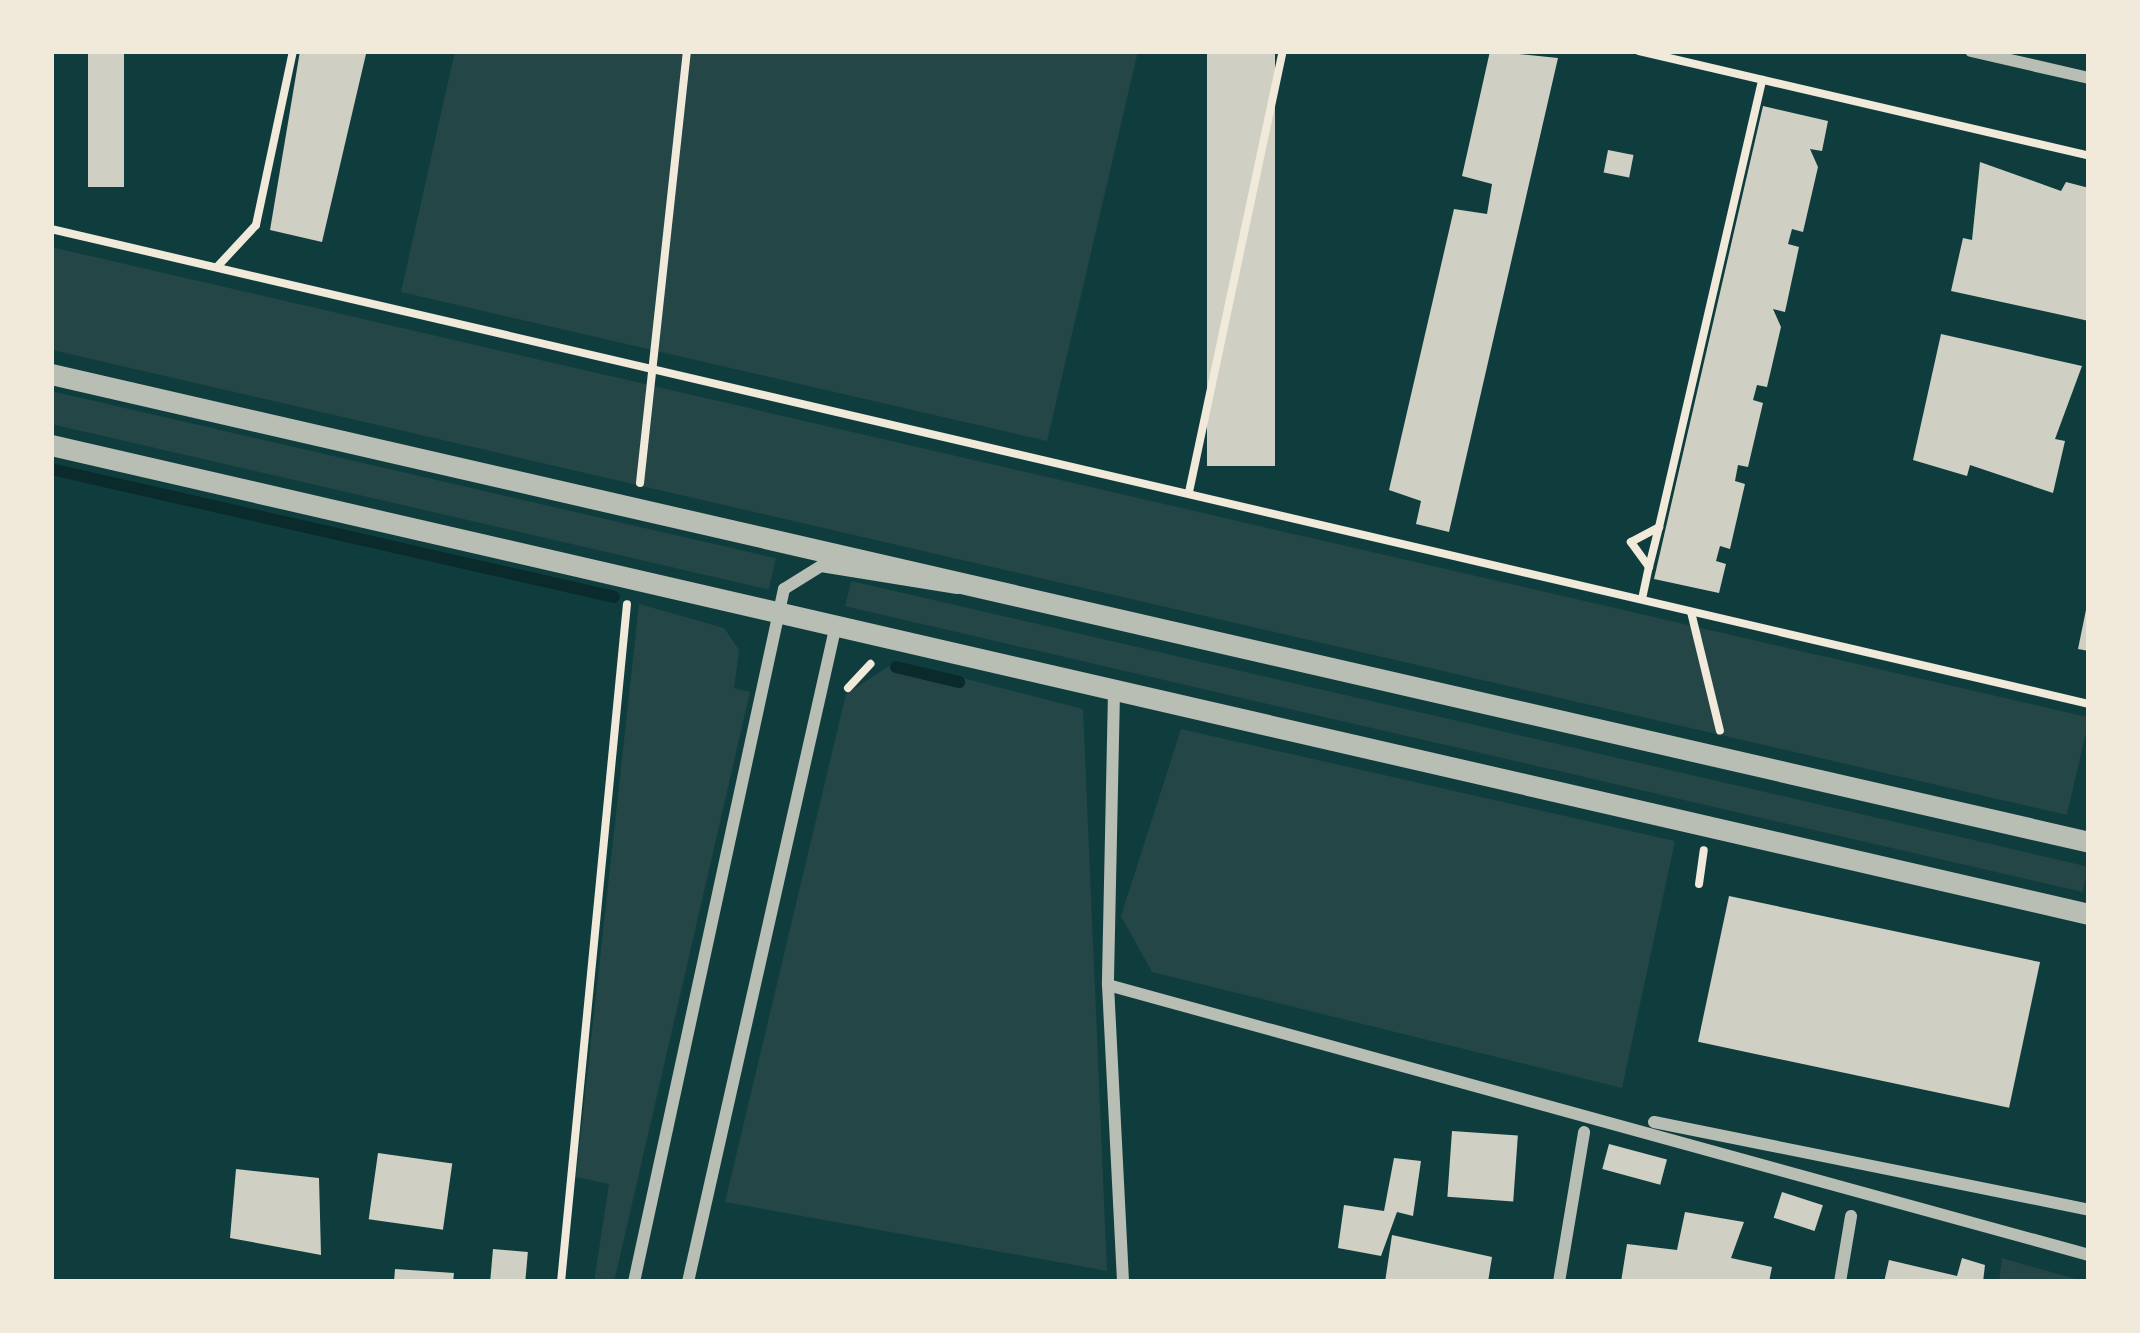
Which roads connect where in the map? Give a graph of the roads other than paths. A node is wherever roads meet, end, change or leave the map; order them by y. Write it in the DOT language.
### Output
graph roads {
  1 [pos="1971,51"];
  2 [pos="2089,78"];
  3 [pos="51,374"];
  4 [pos="51,445"];
  5 [pos="976,587"];
  6 [pos="778,611"];
  7 [pos="836,625"];
  8 [pos="1114,692"];
  9 [pos="2089,842"];
  10 [pos="2089,914"];
  11 [pos="1108,985"];
  12 [pos="1588,1109"];
  13 [pos="1584,1132"];
  14 [pos="2089,1210"];
  15 [pos="1851,1216"];
  16 [pos="2089,1255"];
  17 [pos="634,1282"];
  18 [pos="688,1282"];
  19 [pos="1123,1282"];
  20 [pos="1559,1282"];
  21 [pos="1840,1282"];
  1 -- 2 [label="street"];
  3 -- 5 [label="street"];
  4 -- 6 [label="street"];
  5 -- 6 [label="street"];
  5 -- 9 [label="street"];
  6 -- 7 [label="street"];
  6 -- 17 [label="street"];
  7 -- 8 [label="street"];
  7 -- 18 [label="street"];
  8 -- 10 [label="street"];
  8 -- 11 [label="street"];
  11 -- 12 [label="street"];
  11 -- 19 [label="street"];
  12 -- 14 [label="street"];
  12 -- 16 [label="street"];
  13 -- 20 [label="street"];
  15 -- 21 [label="street"];
}
